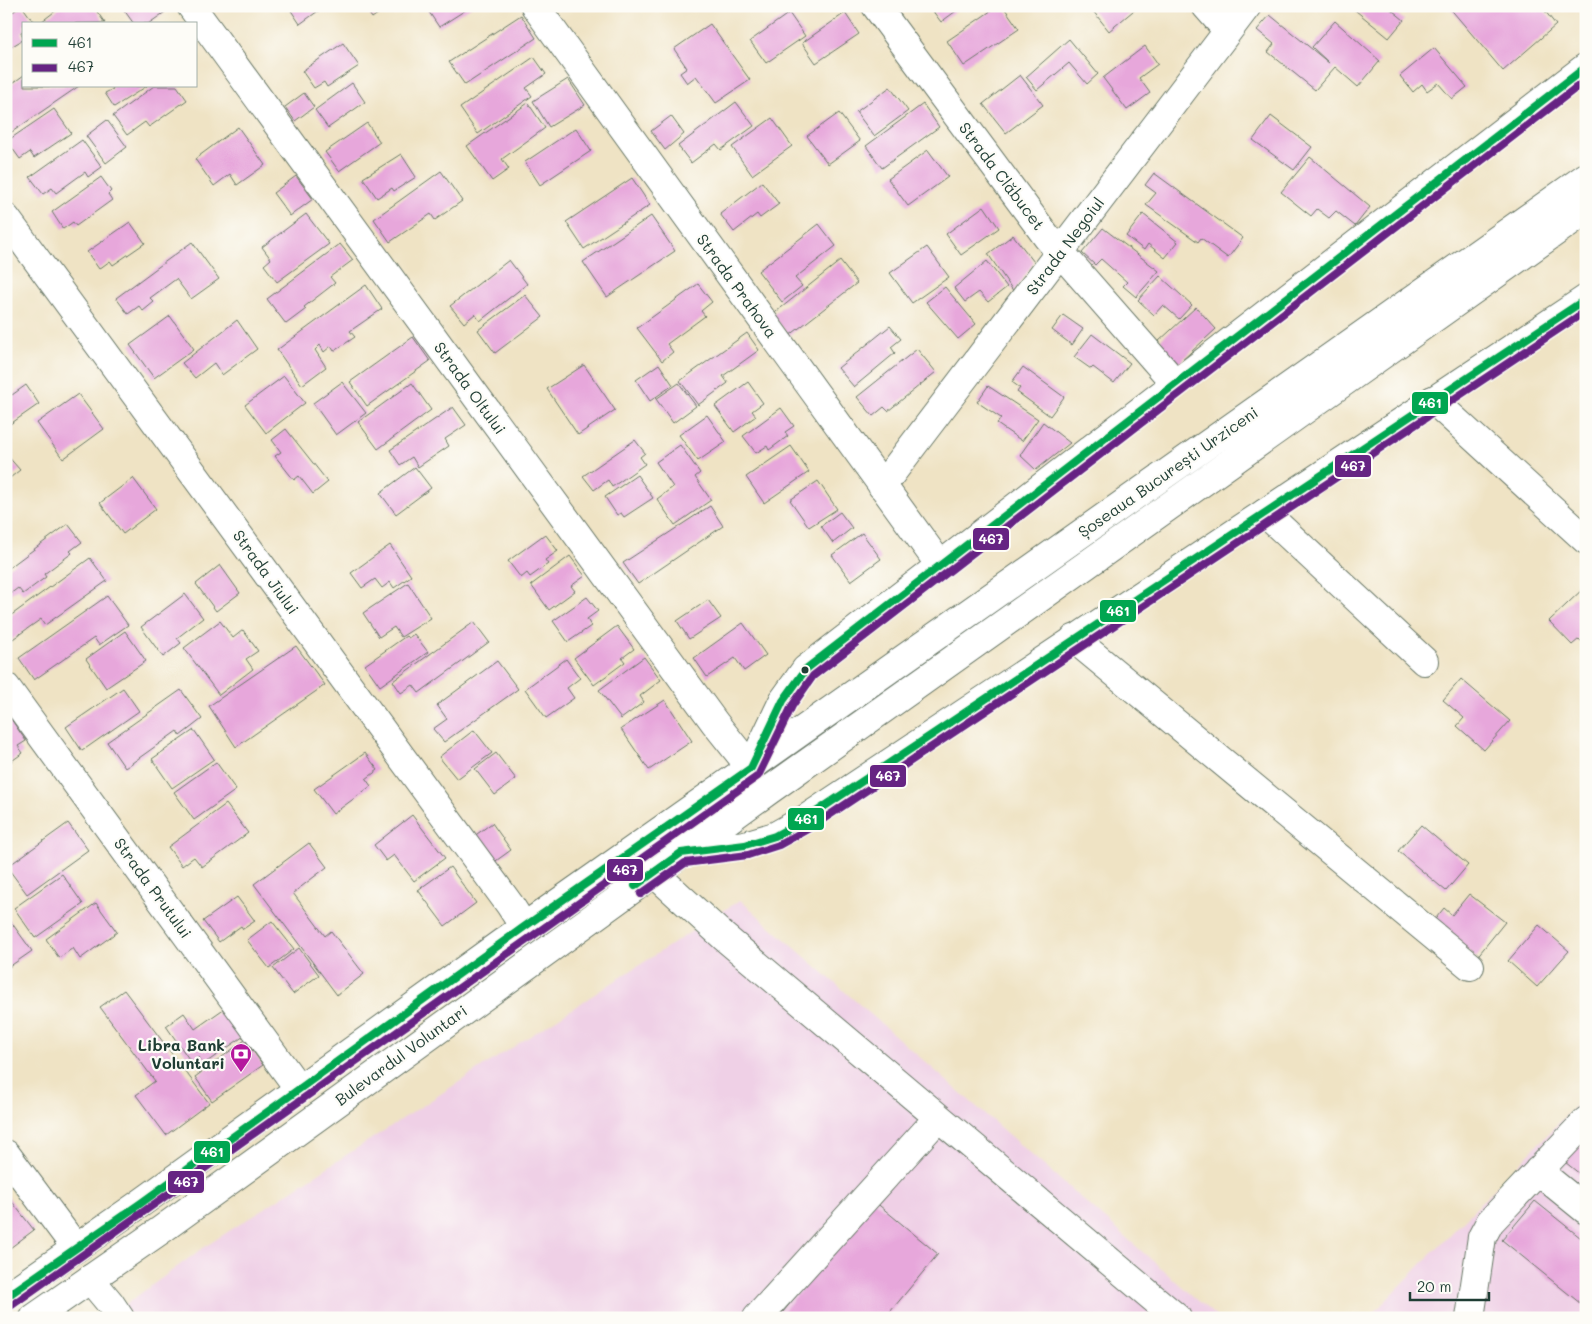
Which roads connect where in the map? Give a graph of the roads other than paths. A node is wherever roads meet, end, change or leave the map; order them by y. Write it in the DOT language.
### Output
graph roads {
  1 [pos="191,6"];
  2 [pos="535,6"];
  3 [pos="876,6"];
  4 [pos="1206,6"];
  5 [pos="1247,6"];
  6 [pos="1228,31"];
  7 [pos="1586,67"];
  8 [pos="1586,177"];
  9 [pos="1586,210"];
  10 [pos="6,218"];
  11 [pos="1060,254"];
  12 [pos="1586,299"];
  13 [pos="1175,383"];
  14 [pos="1433,400"];
  15 [pos="882,486"];
  16 [pos="1265,513"];
  17 [pos="1586,540"];
  18 [pos="940,565"];
  19 [pos="1074,639"];
  20 [pos="1424,661"];
  21 [pos="6,687"];
  22 [pos="751,768"];
  23 [pos="768,791"];
  24 [pos="681,853"];
  25 [pos="654,873"];
  26 [pos="524,927"];
  27 [pos="1470,966"];
  28 [pos="299,1089"];
  29 [pos="938,1118"];
  30 [pos="1586,1121"];
  31 [pos="6,1154"];
  32 [pos="1538,1171"];
  33 [pos="1586,1210"];
  34 [pos="76,1248"];
  35 [pos="90,1279"];
  36 [pos="6,1297"];
  37 [pos="34,1318"];
  38 [pos="120,1318"];
  39 [pos="757,1318"];
  40 [pos="1177,1318"];
  41 [pos="1470,1318"];
  1 -- 22 [label="main road, Strada Oltului"];
  2 -- 15 [label="main road, Strada Prahova"];
  3 -- 11 [label="main road, Strada Clăbucet"];
  4 -- 6 [label="main road"];
  5 -- 6 [label="main road, Strada Negoiul"];
  6 -- 11 [label="main road, Strada Negoiul"];
  7 -- 13 [label="main road"];
  8 -- 22 [label="main road, Șoseaua București Urziceni"];
  9 -- 23 [label="main road, Șoseaua București Urziceni"];
  10 -- 26 [label="main road, Strada Jiului"];
  11 -- 13 [label="main road, Strada Clăbucet"];
  11 -- 15 [label="main road, Strada Negoiul"];
  12 -- 14 [label="main road"];
  13 -- 18 [label="main road"];
  14 -- 16 [label="main road"];
  14 -- 17 [label="main road"];
  15 -- 18 [label="main road, Strada Prahova"];
  16 -- 19 [label="main road"];
  16 -- 20 [label="main road"];
  18 -- 22 [label="main road"];
  19 -- 24 [label="main road"];
  19 -- 27 [label="main road"];
  21 -- 28 [label="main road, Strada Prutului"];
  22 -- 26 [label="main road, Bulevardul Voluntari"];
  23 -- 24 [label="main road, Bulevardul Voluntari"];
  24 -- 25 [label="main road, Bulevardul Voluntari"];
  25 -- 29 [label="main road"];
  25 -- 35 [label="main road, Bulevardul Voluntari"];
  26 -- 28 [label="main road, Bulevardul Voluntari"];
  28 -- 34 [label="main road, Bulevardul Voluntari"];
  29 -- 39 [label="main road"];
  29 -- 40 [label="main road"];
  30 -- 32 [label="main road"];
  31 -- 34 [label="main road"];
  32 -- 33 [label="main road"];
  32 -- 41 [label="main road"];
  34 -- 36 [label="main road, Bulevardul Voluntari"];
  35 -- 37 [label="main road, Bulevardul Voluntari"];
  35 -- 38 [label="main road"];
}
